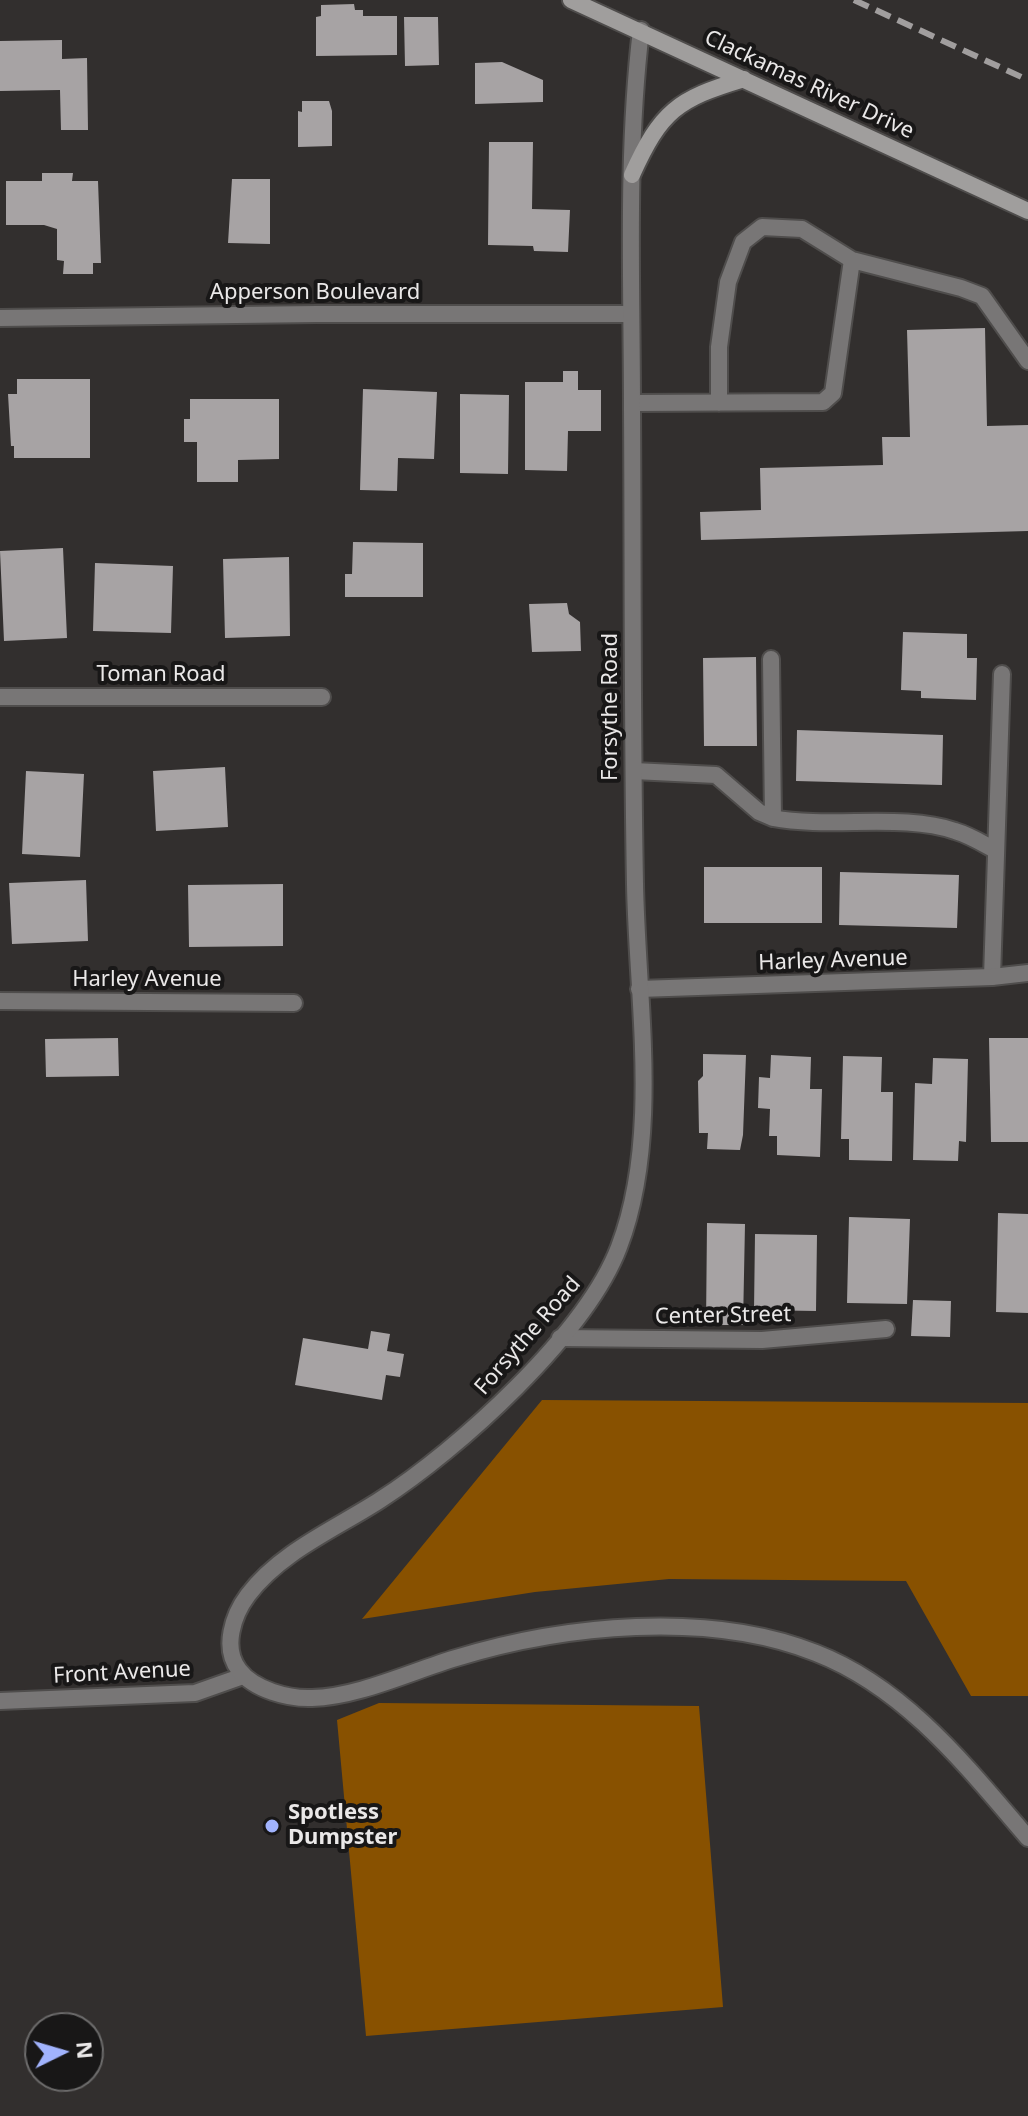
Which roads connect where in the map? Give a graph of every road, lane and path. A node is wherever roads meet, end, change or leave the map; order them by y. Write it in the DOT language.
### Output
graph roads {
  1 [pos="571,0"];
  2 [pos="597,5"];
  3 [pos="641,30"];
  4 [pos="744,79"];
  5 [pos="632,175"];
  6 [pos="1028,211"];
  7 [pos="852,260"];
  8 [pos="631,314"];
  9 [pos="0,318"];
  10 [pos="1028,361"];
  11 [pos="632,403"];
  12 [pos="719,403"];
  13 [pos="771,659"];
  14 [pos="1002,674"];
  15 [pos="0,697"];
  16 [pos="322,697"];
  17 [pos="634,771"];
  18 [pos="773,818"];
  19 [pos="995,850"];
  20 [pos="1028,973"];
  21 [pos="992,977"];
  22 [pos="639,989"];
  23 [pos="0,1001"];
  24 [pos="294,1003"];
  25 [pos="886,1329"];
  26 [pos="560,1338"];
  27 [pos="243,1676"];
  28 [pos="0,1701"];
  29 [pos="1028,1838"];
  1 -- 2 [label="main road, Clackamas River Drive"];
  2 -- 3 [label="main road, Clackamas River Drive"];
  3 -- 4 [label="main road, Clackamas River Drive"];
  3 -- 5 [label="street, Forsythe Road"];
  4 -- 5 [label="main road"];
  4 -- 6 [label="main road, Clackamas River Drive"];
  5 -- 8 [label="street, Forsythe Road"];
  7 -- 10 [label="street"];
  7 -- 12 [label="street"];
  7 -- 12 [label="street"];
  8 -- 9 [label="street, Apperson Boulevard"];
  8 -- 11 [label="street, Forsythe Road"];
  11 -- 12 [label="street"];
  11 -- 17 [label="street, Forsythe Road"];
  13 -- 18 [label="street"];
  14 -- 19 [label="street"];
  15 -- 16 [label="street, Toman Road"];
  17 -- 18 [label="street"];
  17 -- 22 [label="street, Forsythe Road"];
  18 -- 19 [label="street"];
  19 -- 21 [label="street"];
  20 -- 21 [label="street, Harley Avenue"];
  21 -- 22 [label="street, Harley Avenue"];
  22 -- 26 [label="street, Forsythe Road"];
  23 -- 24 [label="street, Harley Avenue"];
  25 -- 26 [label="street, Center Street"];
  26 -- 27 [label="street, Forsythe Road"];
  27 -- 28 [label="street, Front Avenue"];
  27 -- 29 [label="street"];
}
